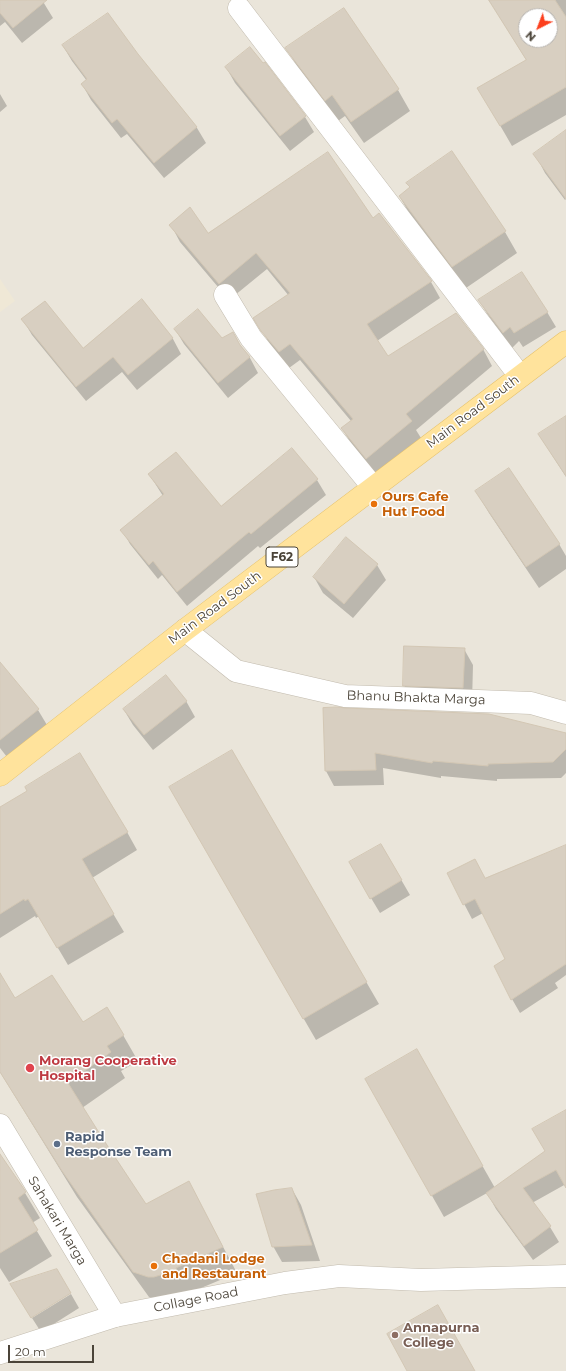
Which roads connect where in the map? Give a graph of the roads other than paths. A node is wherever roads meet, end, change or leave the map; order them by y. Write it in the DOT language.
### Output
graph roads {
  1 [pos="239,8"];
  2 [pos="225,295"];
  3 [pos="566,342"];
  4 [pos="520,376"];
  5 [pos="373,487"];
  6 [pos="185,630"];
  7 [pos="566,713"];
  8 [pos="0,774"];
  9 [pos="0,1125"];
  10 [pos="565,1277"];
  11 [pos="115,1316"];
  12 [pos="0,1353"];
  1 -- 4 [label="street"];
  2 -- 5 [label="street"];
  3 -- 4 [label="main road, Main Road South / F62"];
  4 -- 5 [label="main road, Main Road South / F62"];
  5 -- 6 [label="main road, Main Road South / F62"];
  6 -- 7 [label="street, Bhanu Bhakta Marga"];
  6 -- 8 [label="main road, Main Road South / F62"];
  9 -- 11 [label="street, Sahakari Marga"];
  10 -- 11 [label="street, Collage Road"];
  11 -- 12 [label="street, Collage Road"];
}
